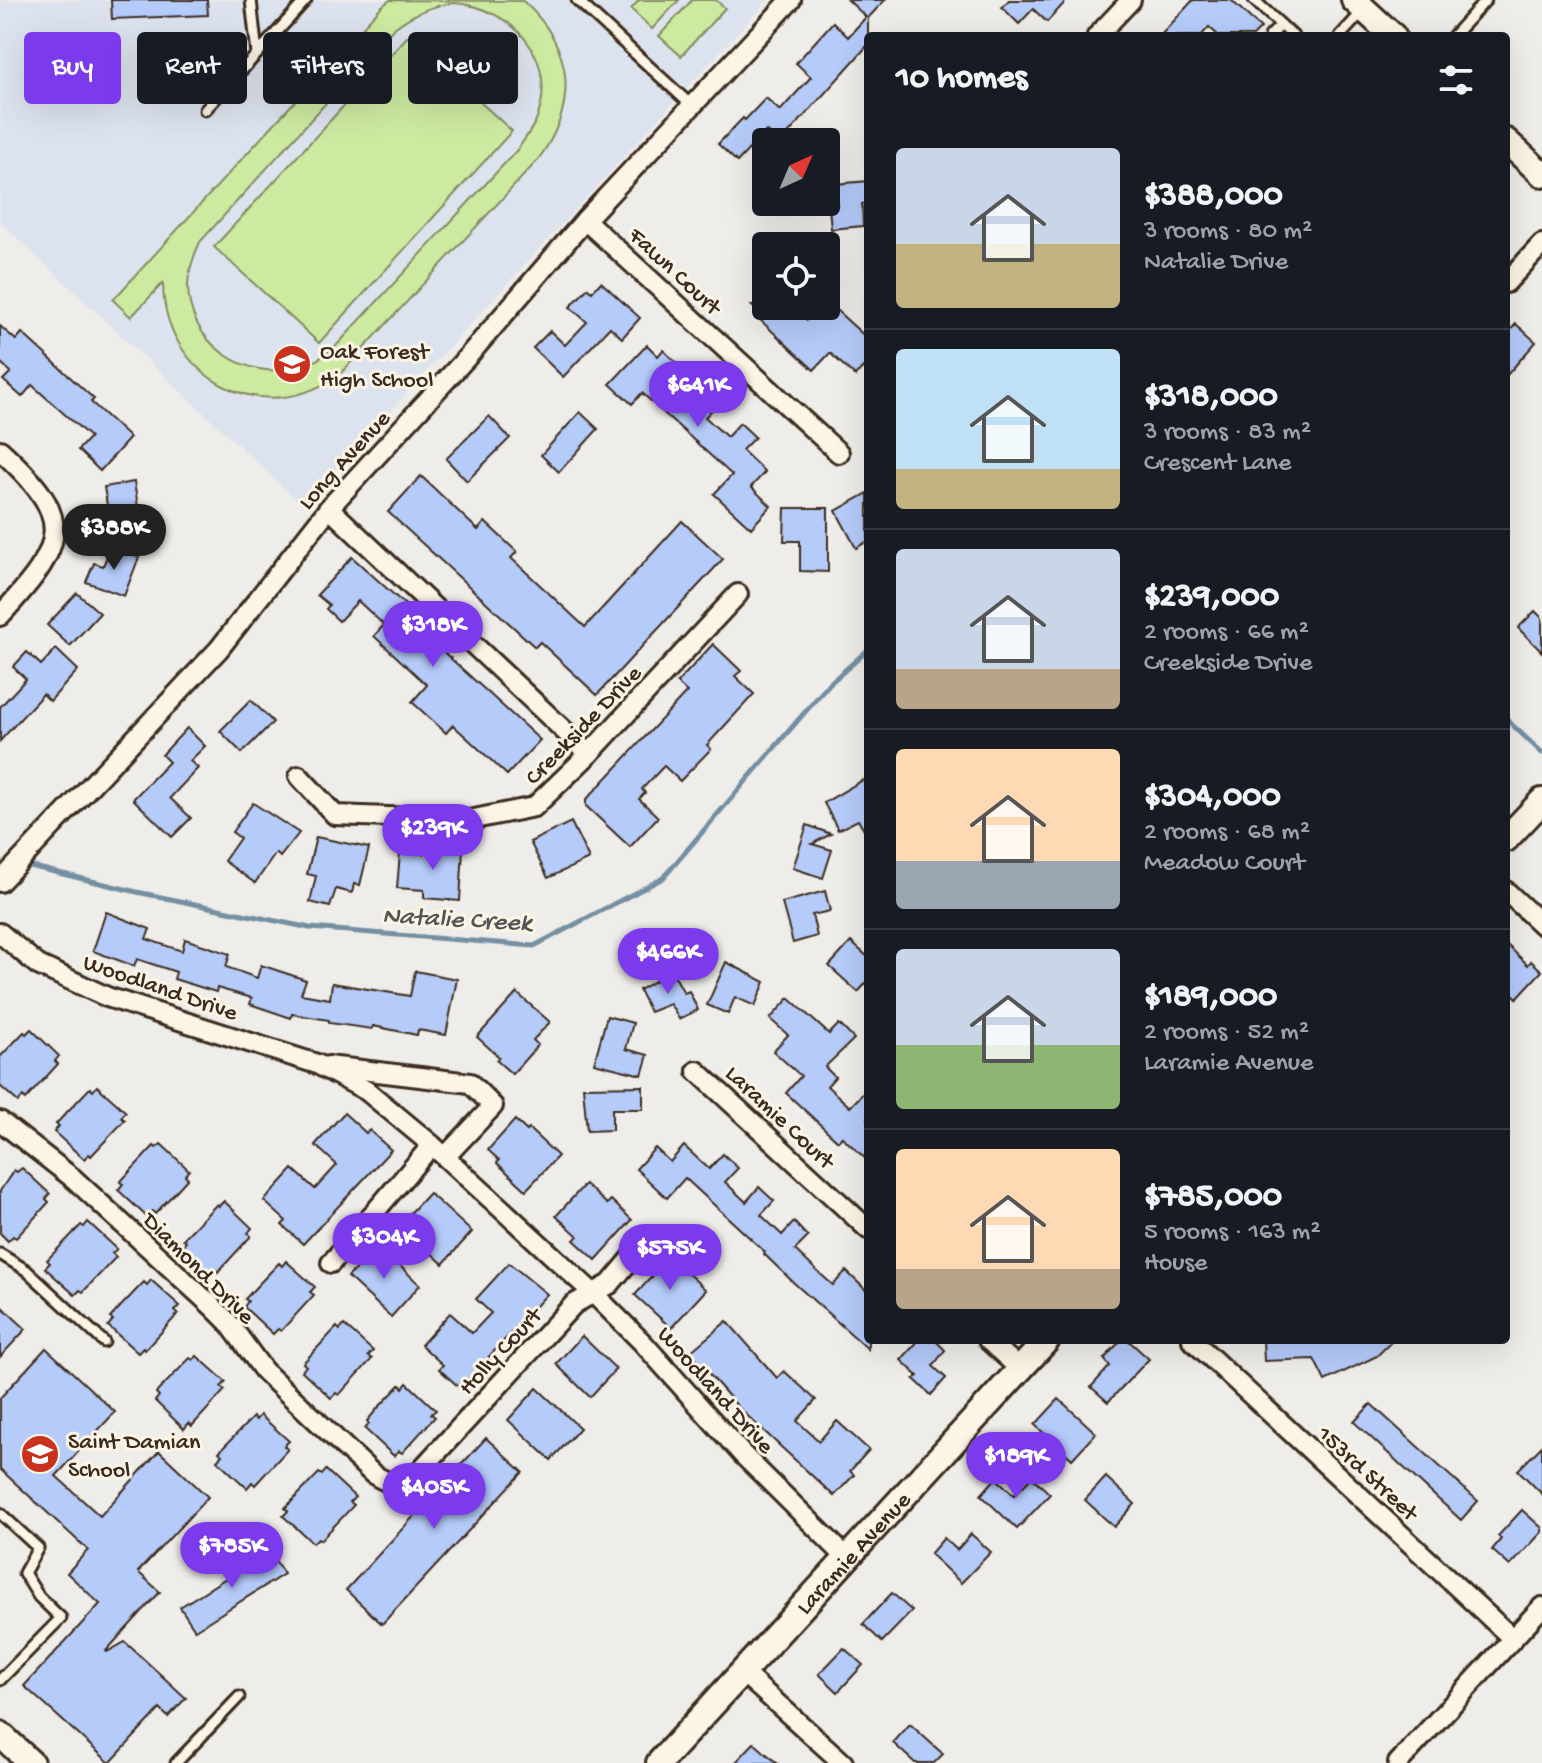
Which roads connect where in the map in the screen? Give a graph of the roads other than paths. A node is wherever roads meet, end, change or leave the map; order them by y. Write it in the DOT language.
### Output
graph roads {
  1 [pos="251,0"];
  2 [pos="306,0"];
  3 [pos="577,0"];
  4 [pos="791,0"];
  5 [pos="1131,0"];
  6 [pos="1254,0"];
  7 [pos="1486,0"];
  8 [pos="1359,5"];
  9 [pos="1281,25"];
  10 [pos="1101,32"];
  11 [pos="1274,32"];
  12 [pos="1289,32"];
  13 [pos="1342,32"];
  14 [pos="1389,32"];
  15 [pos="1457,32"];
  16 [pos="257,54"];
  17 [pos="692,106"];
  18 [pos="205,110"];
  19 [pos="1510,145"];
  20 [pos="1542,174"];
  21 [pos="585,220"];
  22 [pos="1542,244"];
  23 [pos="1510,279"];
  24 [pos="0,450"];
  25 [pos="839,453"];
  26 [pos="329,508"];
  27 [pos="738,594"];
  28 [pos="0,616"];
  29 [pos="589,754"];
  30 [pos="299,776"];
  31 [pos="1542,801"];
  32 [pos="1510,835"];
  33 [pos="0,882"];
  34 [pos="1510,895"];
  35 [pos="1542,925"];
  36 [pos="0,933"];
  37 [pos="317,1064"];
  38 [pos="697,1071"];
  39 [pos="0,1121"];
  40 [pos="438,1151"];
  41 [pos="864,1225"];
  42 [pos="642,1246"];
  43 [pos="0,1254"];
  44 [pos="331,1263"];
  45 [pos="594,1294"];
  46 [pos="104,1342"];
  47 [pos="992,1344"];
  48 [pos="1043,1344"];
  49 [pos="1196,1344"];
  50 [pos="1020,1369"];
  51 [pos="393,1485"];
  52 [pos="0,1513"];
  53 [pos="847,1558"];
  54 [pos="1542,1607"];
  55 [pos="1513,1639"];
  56 [pos="742,1672"];
  57 [pos="0,1680"];
  58 [pos="239,1697"];
  59 [pos="0,1734"];
  60 [pos="31,1763"];
  61 [pos="176,1763"];
  62 [pos="659,1763"];
  63 [pos="843,1763"];
  64 [pos="1398,1763"];
  1 -- 16 [label="lane"];
  2 -- 16 [label="lane"];
  3 -- 17 [label="lane"];
  4 -- 17 [label="street, Long Avenue"];
  5 -- 10 [label="street"];
  6 -- 9 [label="lane"];
  7 -- 15 [label="lane"];
  8 -- 13 [label="lane"];
  8 -- 14 [label="street"];
  9 -- 11 [label="lane"];
  9 -- 12 [label="lane"];
  16 -- 18 [label="lane"];
  17 -- 21 [label="street, Long Avenue"];
  19 -- 20 [label="street"];
  21 -- 25 [label="street, Fawn Court"];
  21 -- 26 [label="street, Long Avenue"];
  22 -- 23 [label="street"];
  24 -- 28 [label="street"];
  26 -- 29 [label="street"];
  26 -- 33 [label="street, Long Avenue"];
  27 -- 29 [label="street, Creekside Drive"];
  29 -- 30 [label="street, Creekside Drive"];
  31 -- 32 [label="street"];
  34 -- 35 [label="street"];
  36 -- 37 [label="street, Woodland Drive"];
  37 -- 40 [label="street, Woodland Drive"];
  37 -- 40 [label="street, Woodland Drive"];
  38 -- 41 [label="street, Laramie Court"];
  39 -- 51 [label="street, Diamond Drive"];
  40 -- 44 [label="street"];
  40 -- 45 [label="street, Woodland Drive"];
  42 -- 45 [label="street, Holly Court"];
  43 -- 46 [label="lane"];
  45 -- 51 [label="street, Holly Court"];
  45 -- 53 [label="street, Woodland Drive"];
  47 -- 50 [label="street"];
  48 -- 50 [label="street, Laramie Avenue"];
  49 -- 55 [label="street, 153rd Street"];
  50 -- 53 [label="street, Laramie Avenue"];
  52 -- 57 [label="lane"];
  53 -- 56 [label="street, Laramie Avenue"];
  54 -- 55 [label="street"];
  55 -- 64 [label="street"];
  56 -- 62 [label="street, Laramie Avenue"];
  56 -- 63 [label="street"];
  58 -- 61 [label="lane"];
  59 -- 60 [label="street"];
}
